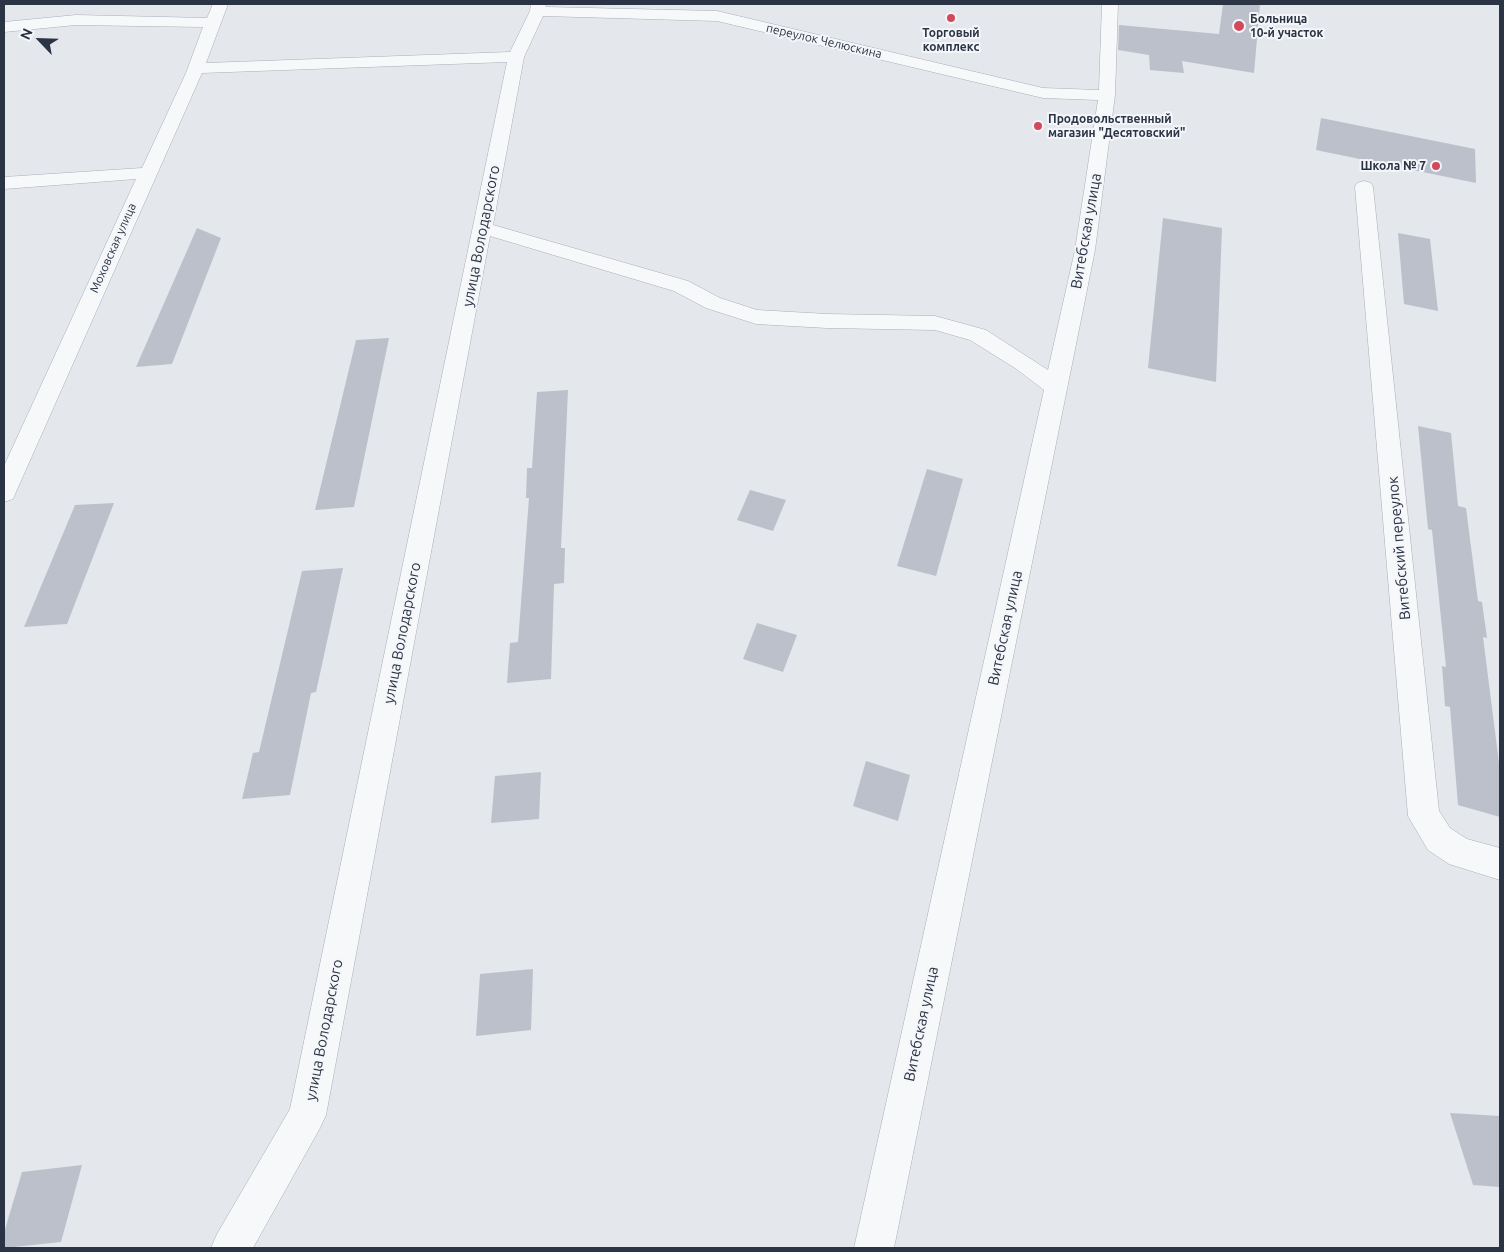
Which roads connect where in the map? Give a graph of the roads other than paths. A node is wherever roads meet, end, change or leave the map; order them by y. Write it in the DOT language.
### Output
graph roads {
  1 [pos="220,4"];
  2 [pos="1110,4"];
  3 [pos="538,7"];
  4 [pos="721,10"];
  5 [pos="213,23"];
  6 [pos="4,27"];
  7 [pos="516,57"];
  8 [pos="195,68"];
  9 [pos="1107,95"];
  10 [pos="147,173"];
  11 [pos="4,183"];
  12 [pos="1364,187"];
  13 [pos="482,228"];
  14 [pos="1056,387"];
  15 [pos="4,492"];
  16 [pos="1500,864"];
  17 [pos="231,1248"];
  18 [pos="874,1248"];
  1 -- 5 [label="street, Моховская улица"];
  2 -- 9 [label="street, Витебская улица"];
  3 -- 4 [label="street, переулок Челюскина"];
  3 -- 7 [label="street, улица Володарского"];
  4 -- 9 [label="street, переулок Челюскина"];
  5 -- 6 [label="street"];
  5 -- 8 [label="street, Моховская улица"];
  7 -- 8 [label="street"];
  7 -- 13 [label="street, улица Володарского"];
  8 -- 10 [label="street, Моховская улица"];
  9 -- 14 [label="street, Витебская улица"];
  10 -- 11 [label="street"];
  10 -- 15 [label="street, Моховская улица"];
  12 -- 16 [label="street, Витебский переулок"];
  13 -- 14 [label="street"];
  13 -- 17 [label="street, улица Володарского"];
  14 -- 18 [label="street, Витебская улица"];
}
